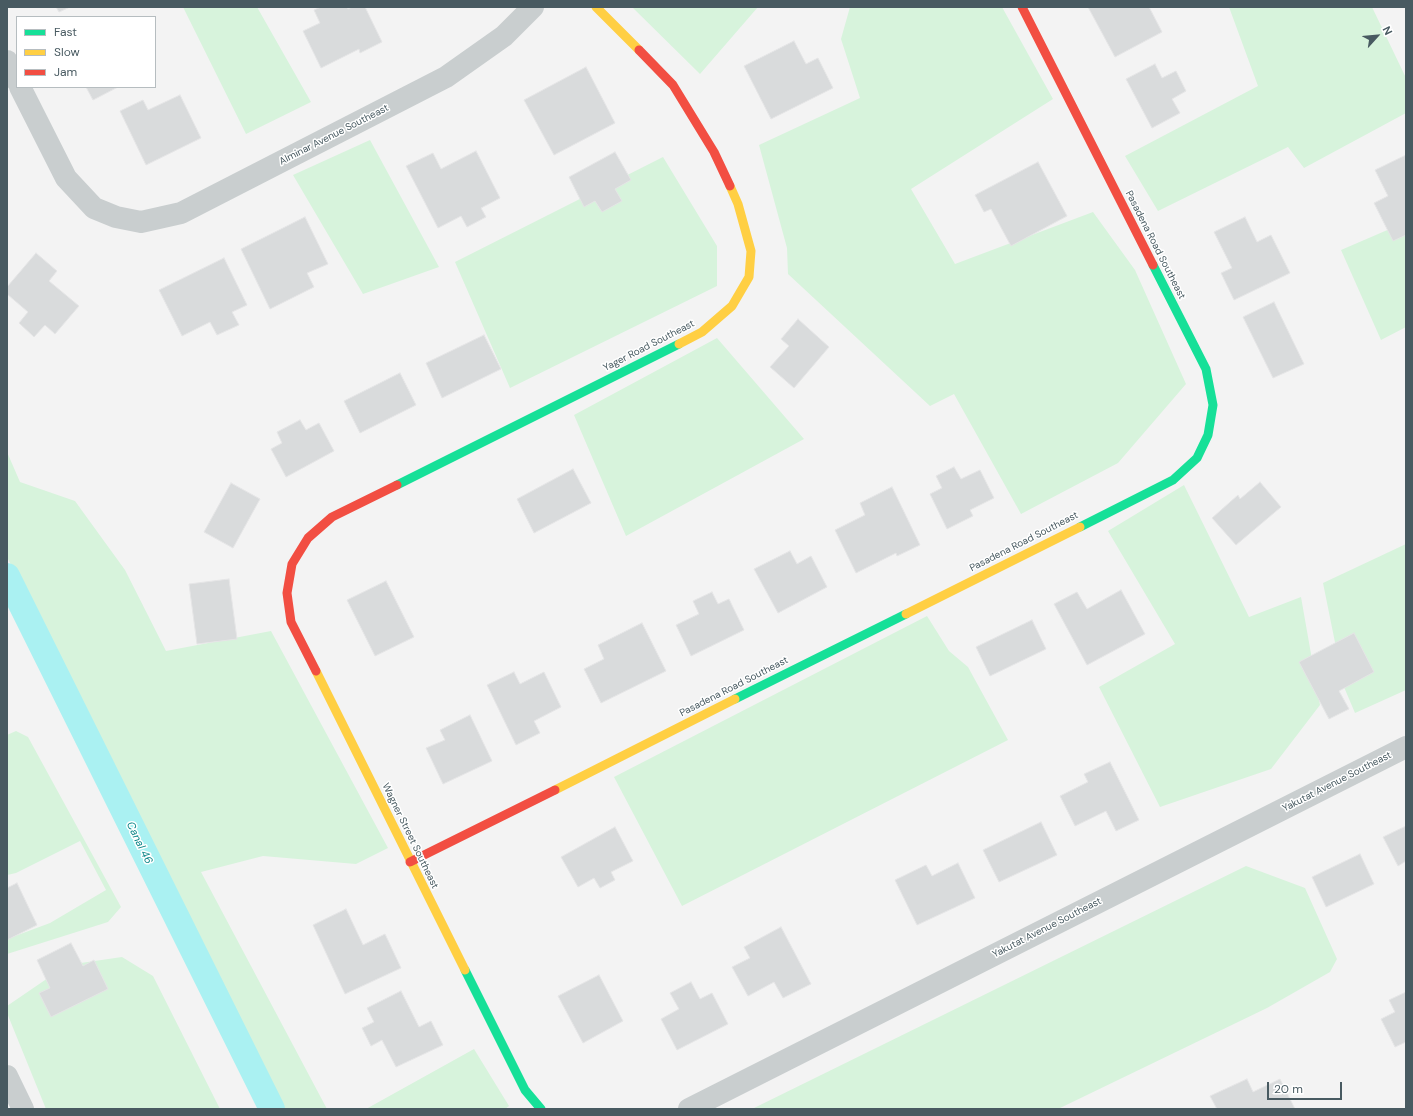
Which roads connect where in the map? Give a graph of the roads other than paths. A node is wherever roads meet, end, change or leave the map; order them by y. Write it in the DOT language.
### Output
graph roads {
  1 [pos="533,7"];
  2 [pos="596,7"];
  3 [pos="1022,7"];
  4 [pos="7,61"];
  5 [pos="16,79"];
  6 [pos="21,88"];
  7 [pos="292,564"];
  8 [pos="1406,747"];
  9 [pos="410,862"];
  10 [pos="7,1076"];
  11 [pos="23,1109"];
  12 [pos="541,1109"];
  13 [pos="689,1109"];
  1 -- 6 [label="street, Alminar Avenue Southeast"];
  2 -- 7 [label="street, Yager Road Southeast"];
  3 -- 9 [label="street, Pasadena Road Southeast"];
  4 -- 5 [label="street"];
  7 -- 9 [label="street, Wagner Street Southeast"];
  8 -- 13 [label="street, Yakutat Avenue Southeast"];
  9 -- 12 [label="street, Wagner Street Southeast"];
  10 -- 11 [label="street"];
}
